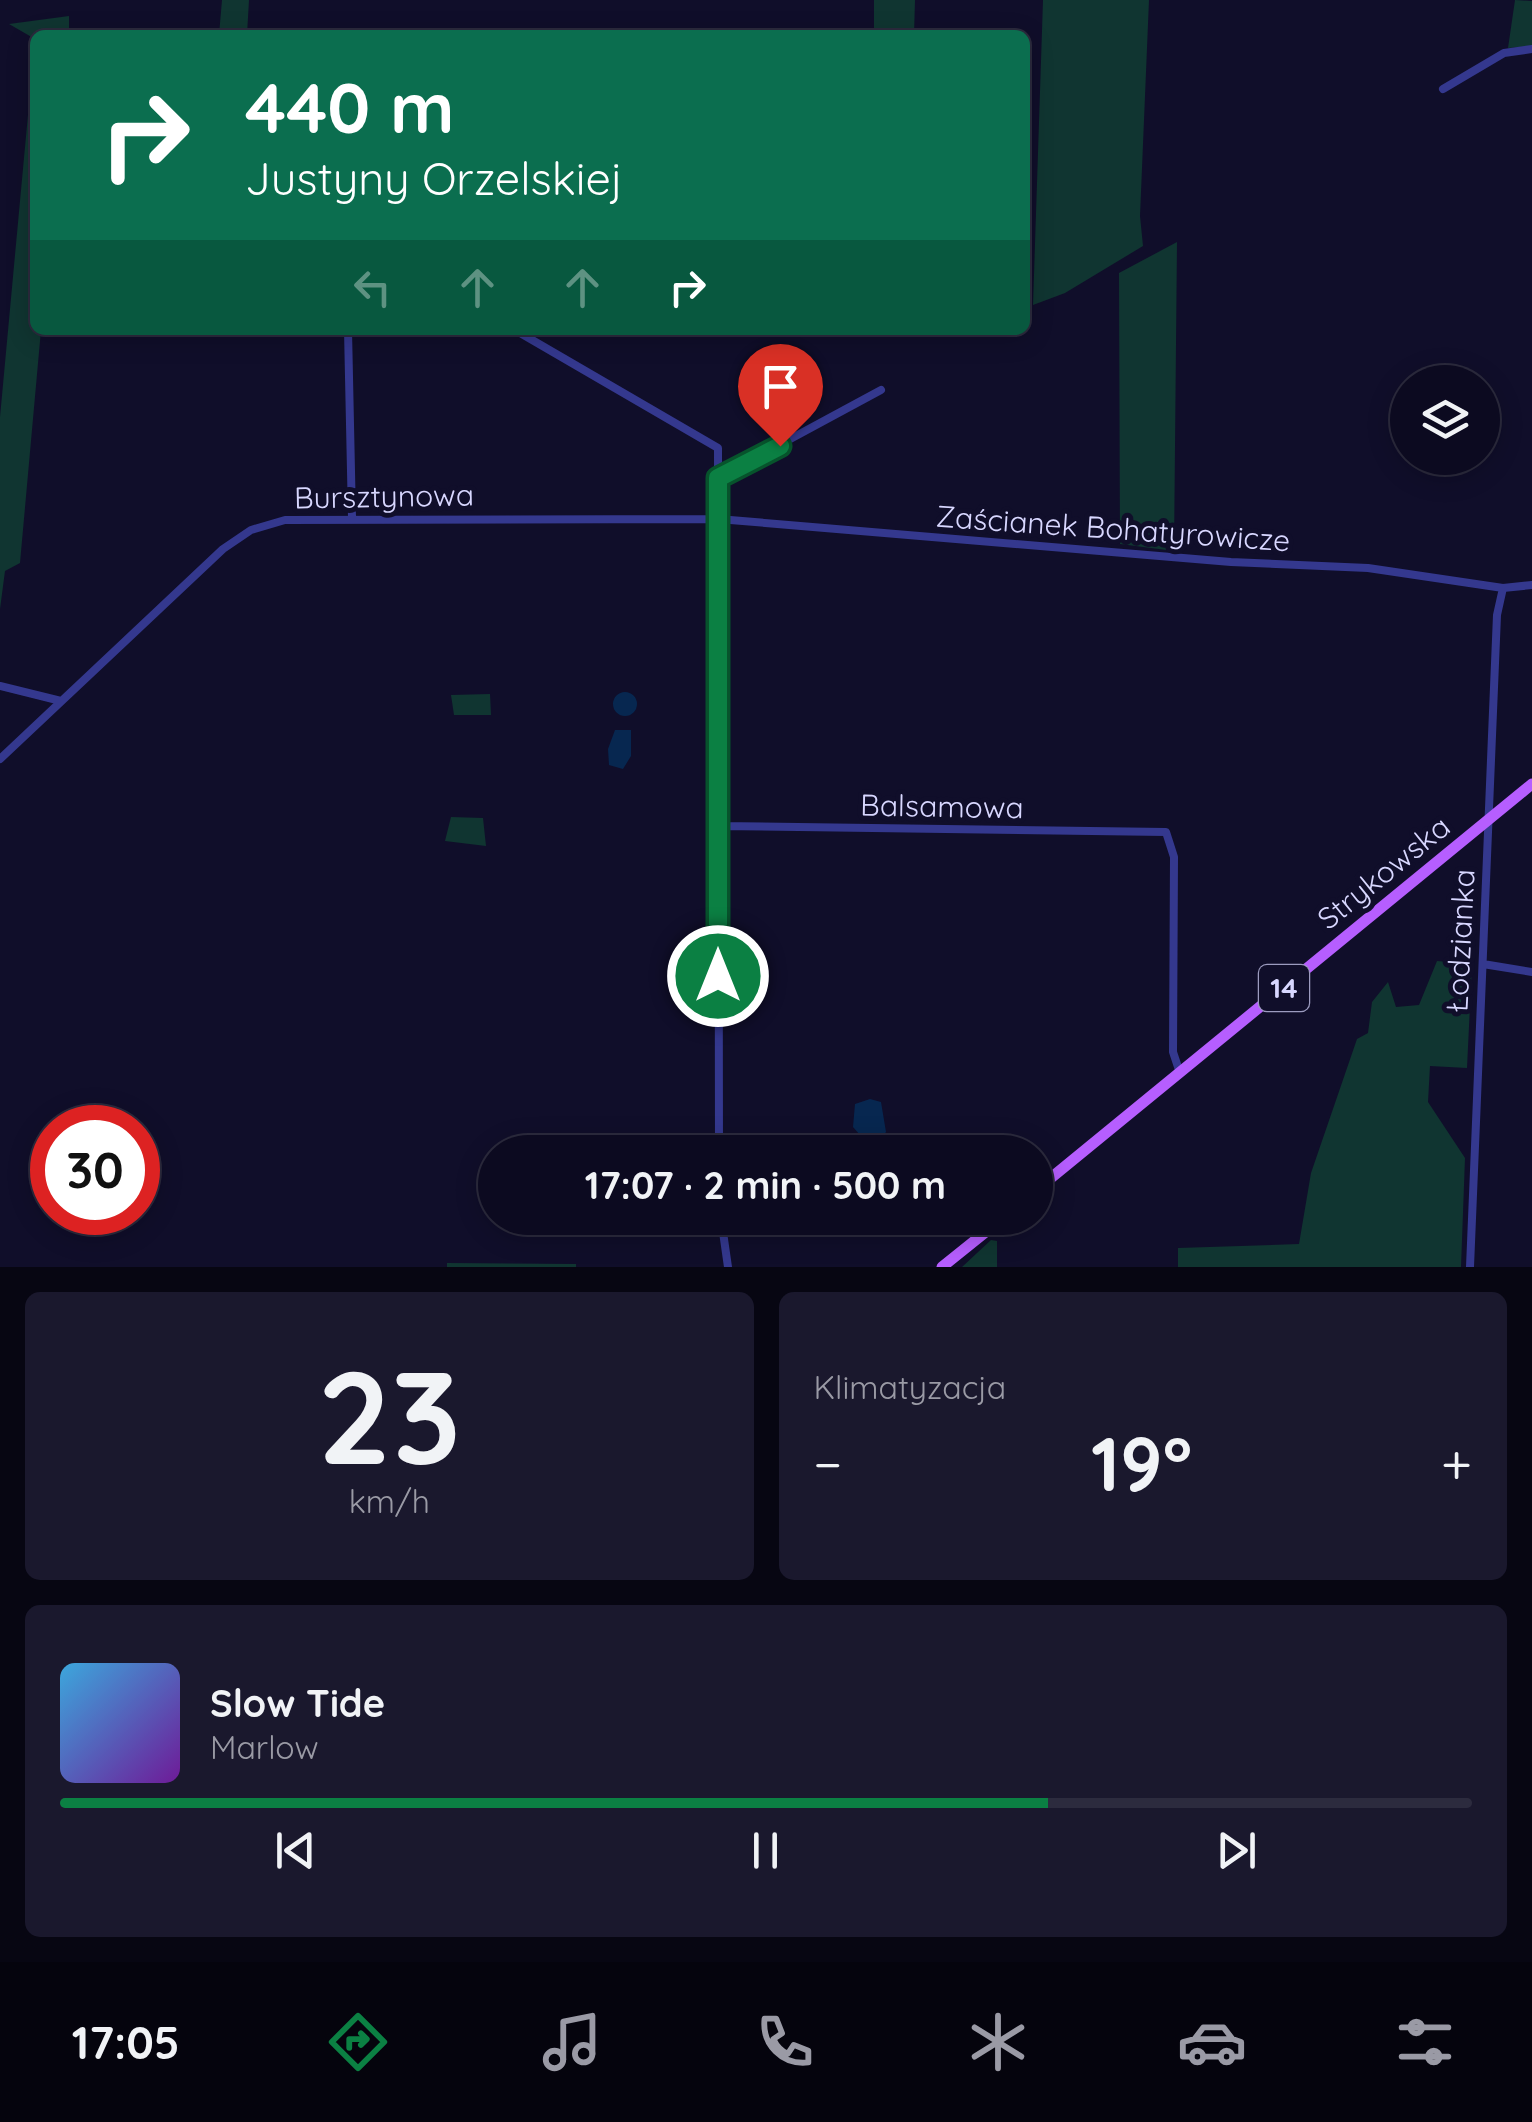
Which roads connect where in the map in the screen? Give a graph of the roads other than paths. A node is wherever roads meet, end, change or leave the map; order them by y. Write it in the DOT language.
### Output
graph roads {
  1 [pos="1532,49"];
  2 [pos="1444,89"];
  3 [pos="348,335"];
  4 [pos="524,335"];
  5 [pos="881,390"];
  6 [pos="718,478"];
  7 [pos="352,518"];
  8 [pos="718,519"];
  9 [pos="1532,585"];
  10 [pos="1503,588"];
  11 [pos="0,686"];
  12 [pos="61,701"];
  13 [pos="0,759"];
  14 [pos="1532,784"];
  15 [pos="1490,819"];
  16 [pos="718,826"];
  17 [pos="1483,964"];
  18 [pos="1532,972"];
  19 [pos="1180,1073"];
  20 [pos="719,1135"];
  21 [pos="1053,1176"];
  22 [pos="723,1235"];
  23 [pos="982,1235"];
  24 [pos="728,1267"];
  25 [pos="942,1267"];
  26 [pos="1470,1267"];
  1 -- 2 [label="street"];
  3 -- 7 [label="street"];
  4 -- 6 [label="street"];
  5 -- 6 [label="street"];
  6 -- 8 [label="street"];
  7 -- 8 [label="street, Bursztynowa"];
  7 -- 12 [label="street, Bursztynowa"];
  8 -- 10 [label="street, Zaścianek Bohatyrowicze"];
  8 -- 16 [label="street"];
  9 -- 10 [label="street"];
  10 -- 15 [label="street, Łodzianka"];
  11 -- 12 [label="street"];
  12 -- 13 [label="street, Bursztynowa"];
  14 -- 15 [label="main road, Strykowska / 14"];
  15 -- 17 [label="street, Łodzianka"];
  15 -- 19 [label="main road, Strykowska / 14"];
  16 -- 19 [label="street, Balsamowa"];
  16 -- 20 [label="street"];
  17 -- 18 [label="street"];
  17 -- 26 [label="street, Łodzianka"];
  19 -- 21 [label="main road, Strykowska / 14"];
  22 -- 24 [label="street"];
  23 -- 25 [label="main road"];
}
